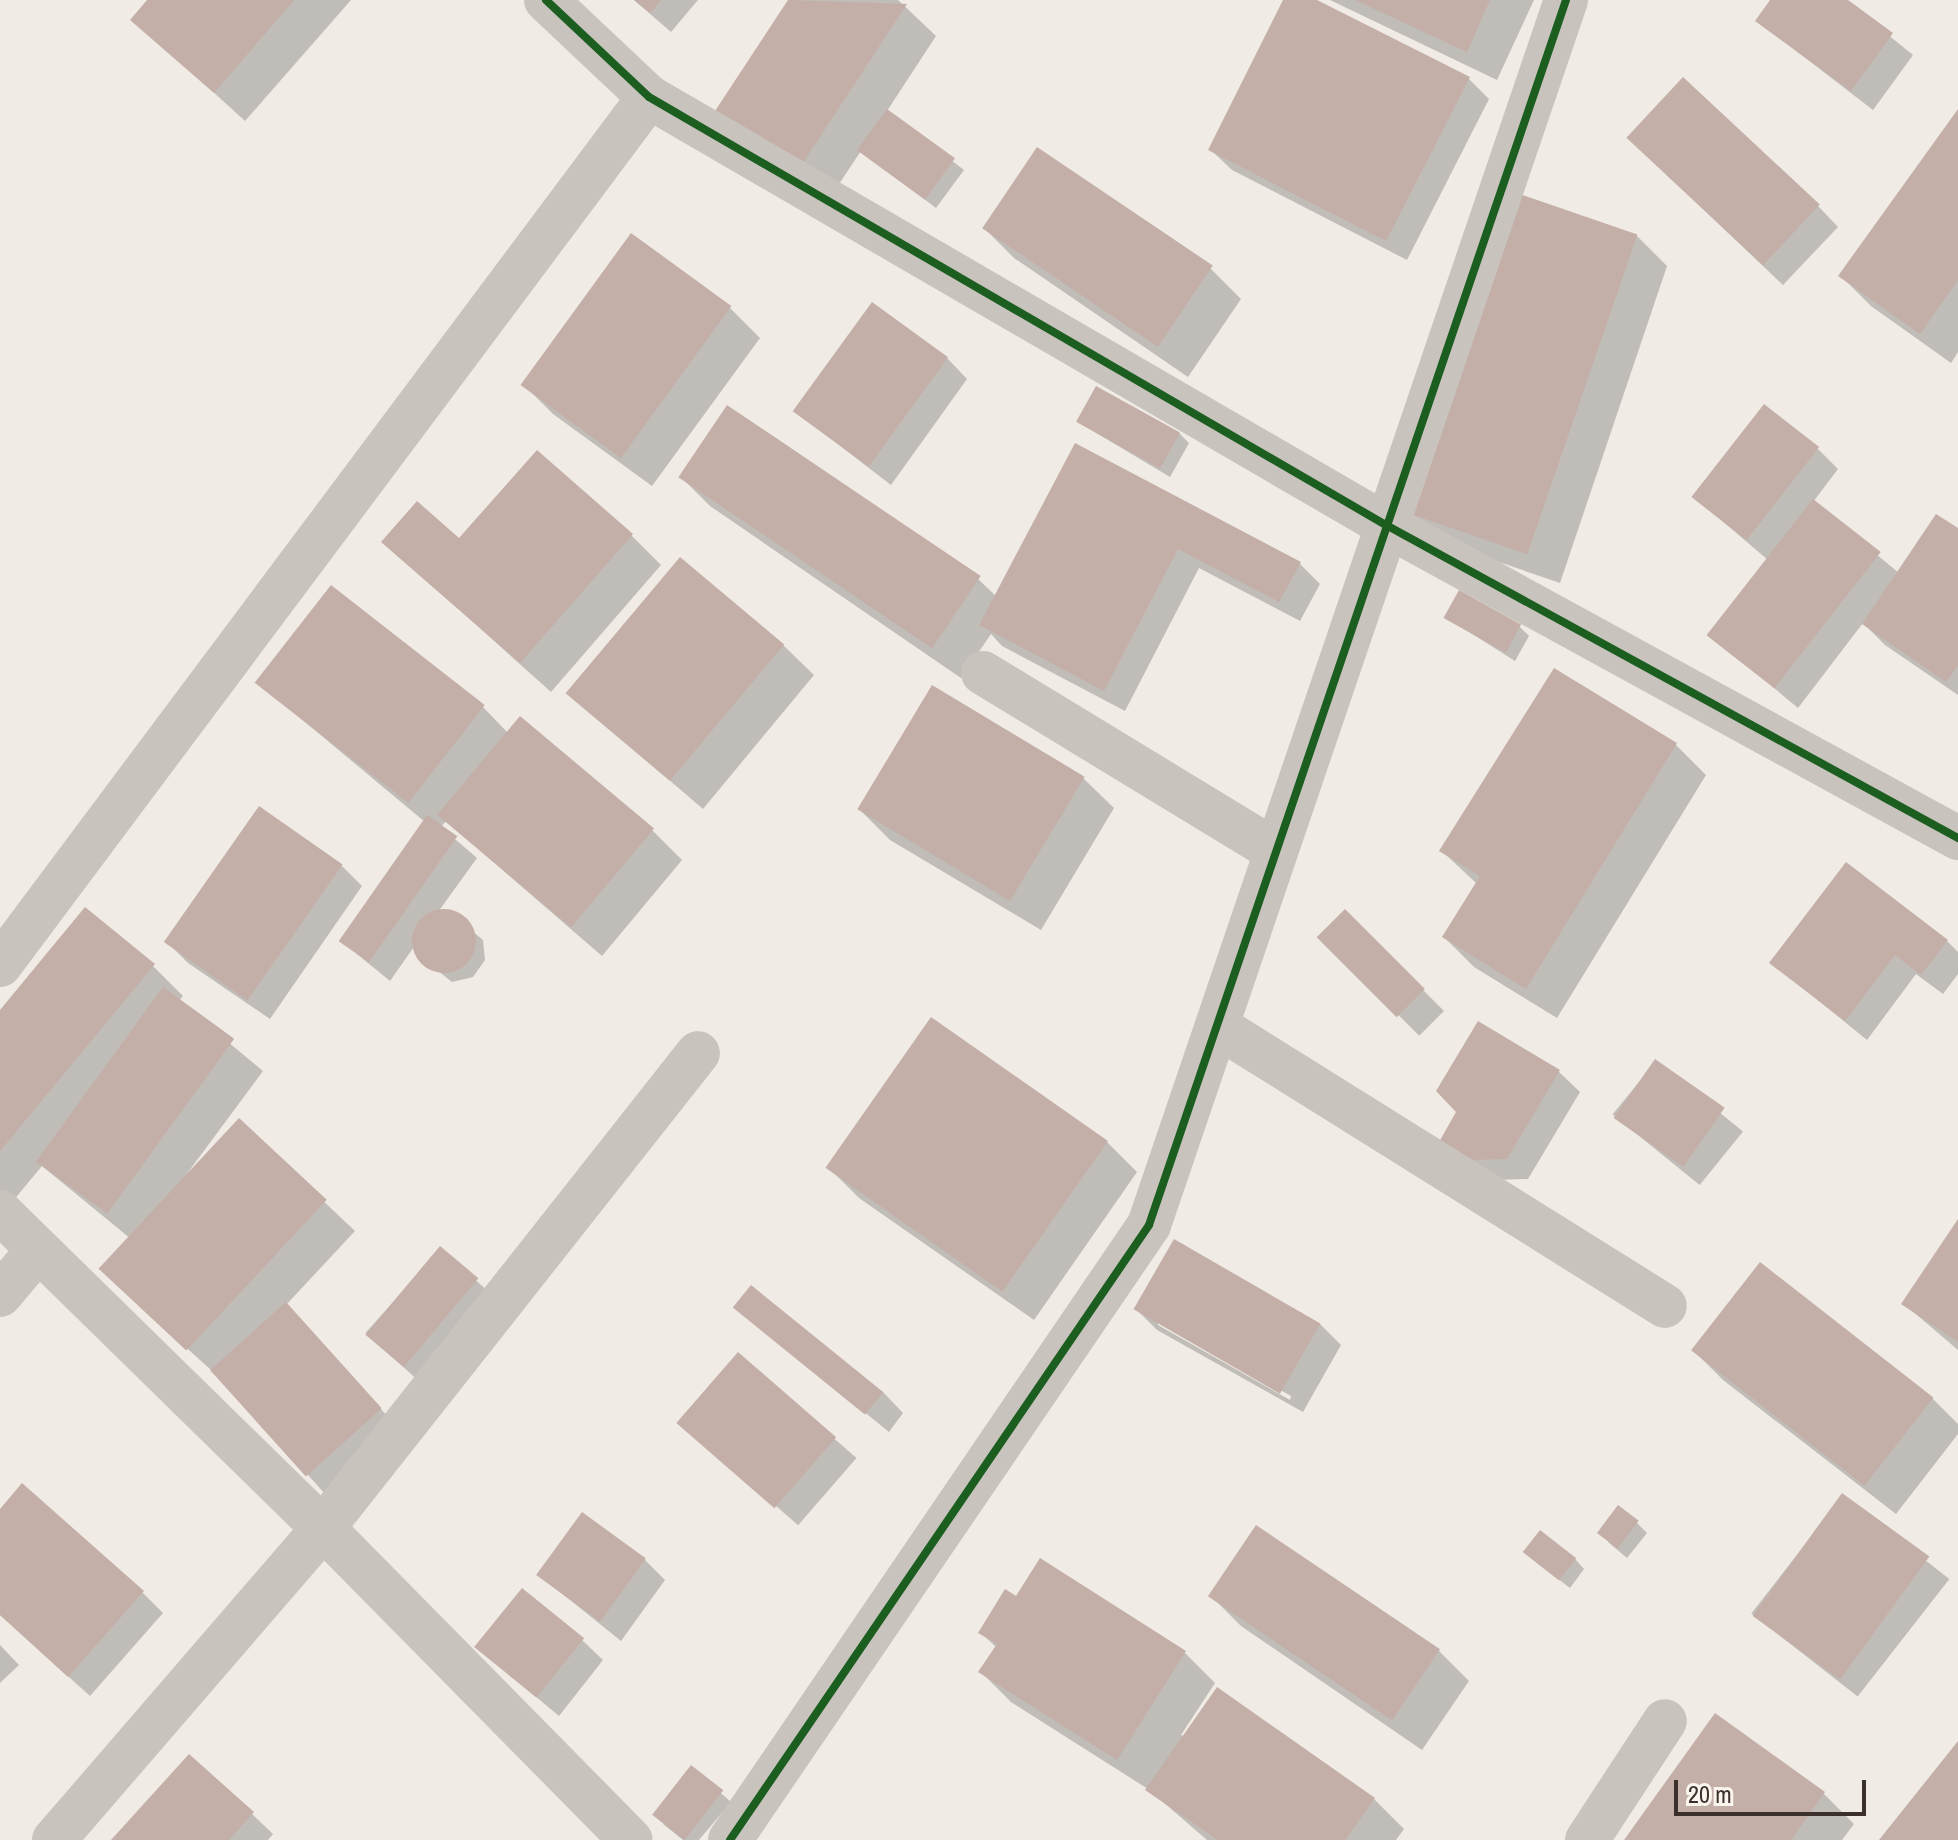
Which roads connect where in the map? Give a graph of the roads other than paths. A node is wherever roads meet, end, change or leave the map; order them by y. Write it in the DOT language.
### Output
graph roads {
  1 [pos="546,0"];
  2 [pos="1566,0"];
  3 [pos="649,97"];
  4 [pos="1386,525"];
  5 [pos="983,673"];
  6 [pos="1958,838"];
  7 [pos="1276,851"];
  8 [pos="0,965"];
  9 [pos="1217,1026"];
  10 [pos="698,1053"];
  11 [pos="0,1212"];
  12 [pos="38,1250"];
  13 [pos="0,1295"];
  14 [pos="1665,1306"];
  15 [pos="323,1528"];
  16 [pos="1665,1721"];
  17 [pos="54,1840"];
  18 [pos="631,1840"];
  19 [pos="730,1840"];
  20 [pos="1587,1840"];
  1 -- 3 [label="street"];
  2 -- 4 [label="street"];
  3 -- 4 [label="street"];
  3 -- 8 [label="street"];
  4 -- 6 [label="street"];
  4 -- 7 [label="street"];
  5 -- 7 [label="street"];
  7 -- 9 [label="street"];
  9 -- 14 [label="street"];
  9 -- 19 [label="street"];
  10 -- 15 [label="street"];
  11 -- 12 [label="street"];
  12 -- 13 [label="street"];
  12 -- 15 [label="street"];
  15 -- 17 [label="street"];
  15 -- 18 [label="street"];
  16 -- 20 [label="street"];
}
